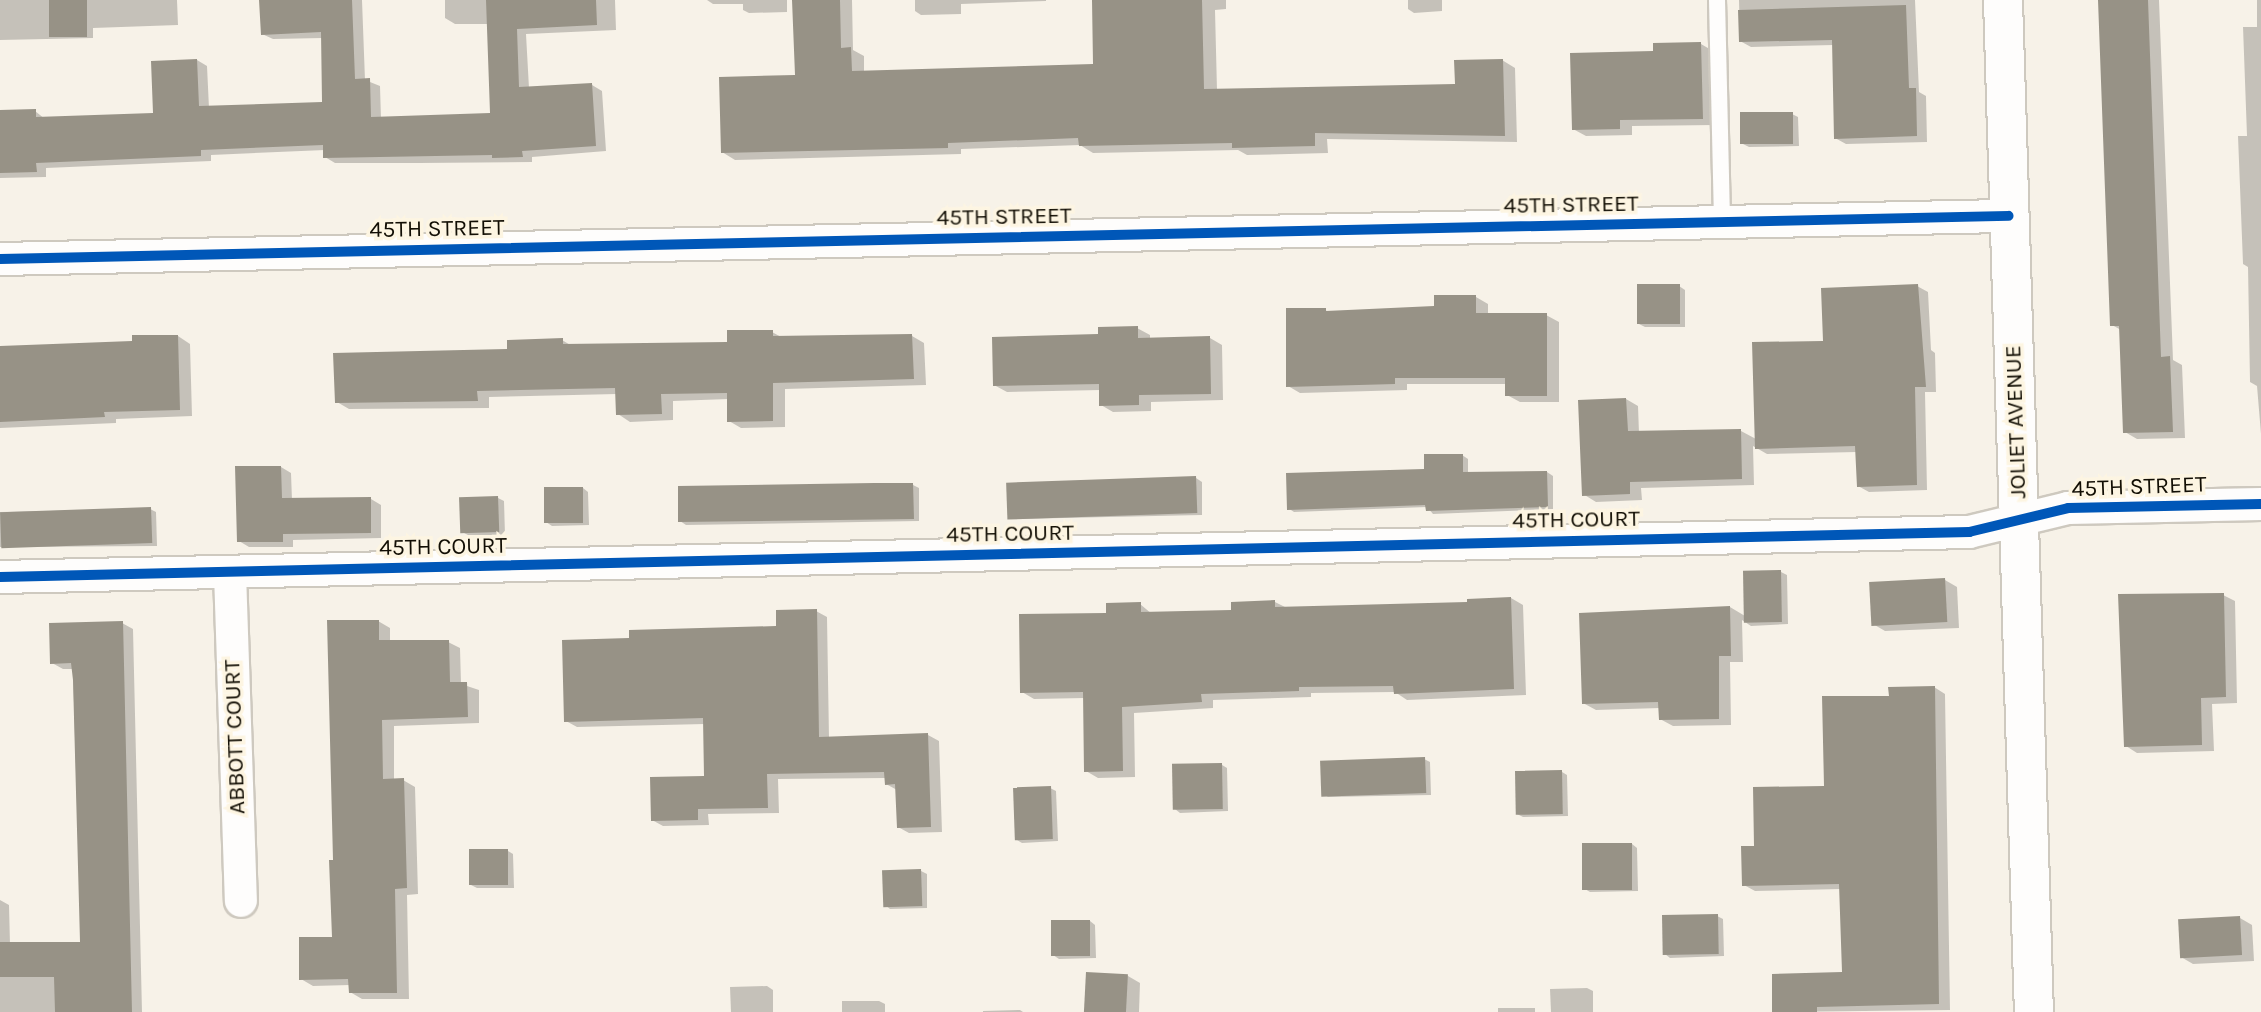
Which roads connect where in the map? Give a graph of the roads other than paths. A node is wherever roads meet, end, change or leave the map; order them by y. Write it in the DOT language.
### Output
graph roads {
  1 [pos="1717,0"];
  2 [pos="2003,0"];
  3 [pos="2009,216"];
  4 [pos="1722,223"];
  5 [pos="0,260"];
  6 [pos="2261,504"];
  7 [pos="2019,520"];
  8 [pos="230,573"];
  9 [pos="0,577"];
  10 [pos="241,901"];
  11 [pos="2034,1012"];
  1 -- 4 [label="lane"];
  2 -- 3 [label="street, JOLIET AVENUE"];
  3 -- 4 [label="street, 45TH STREET"];
  3 -- 7 [label="street, JOLIET AVENUE"];
  4 -- 5 [label="street, 45TH STREET"];
  6 -- 7 [label="street, 45TH STREET"];
  7 -- 8 [label="street, 45TH COURT"];
  7 -- 11 [label="street, JOLIET AVENUE"];
  8 -- 9 [label="street, 45TH COURT"];
  8 -- 10 [label="street, ABBOTT COURT"];
}
